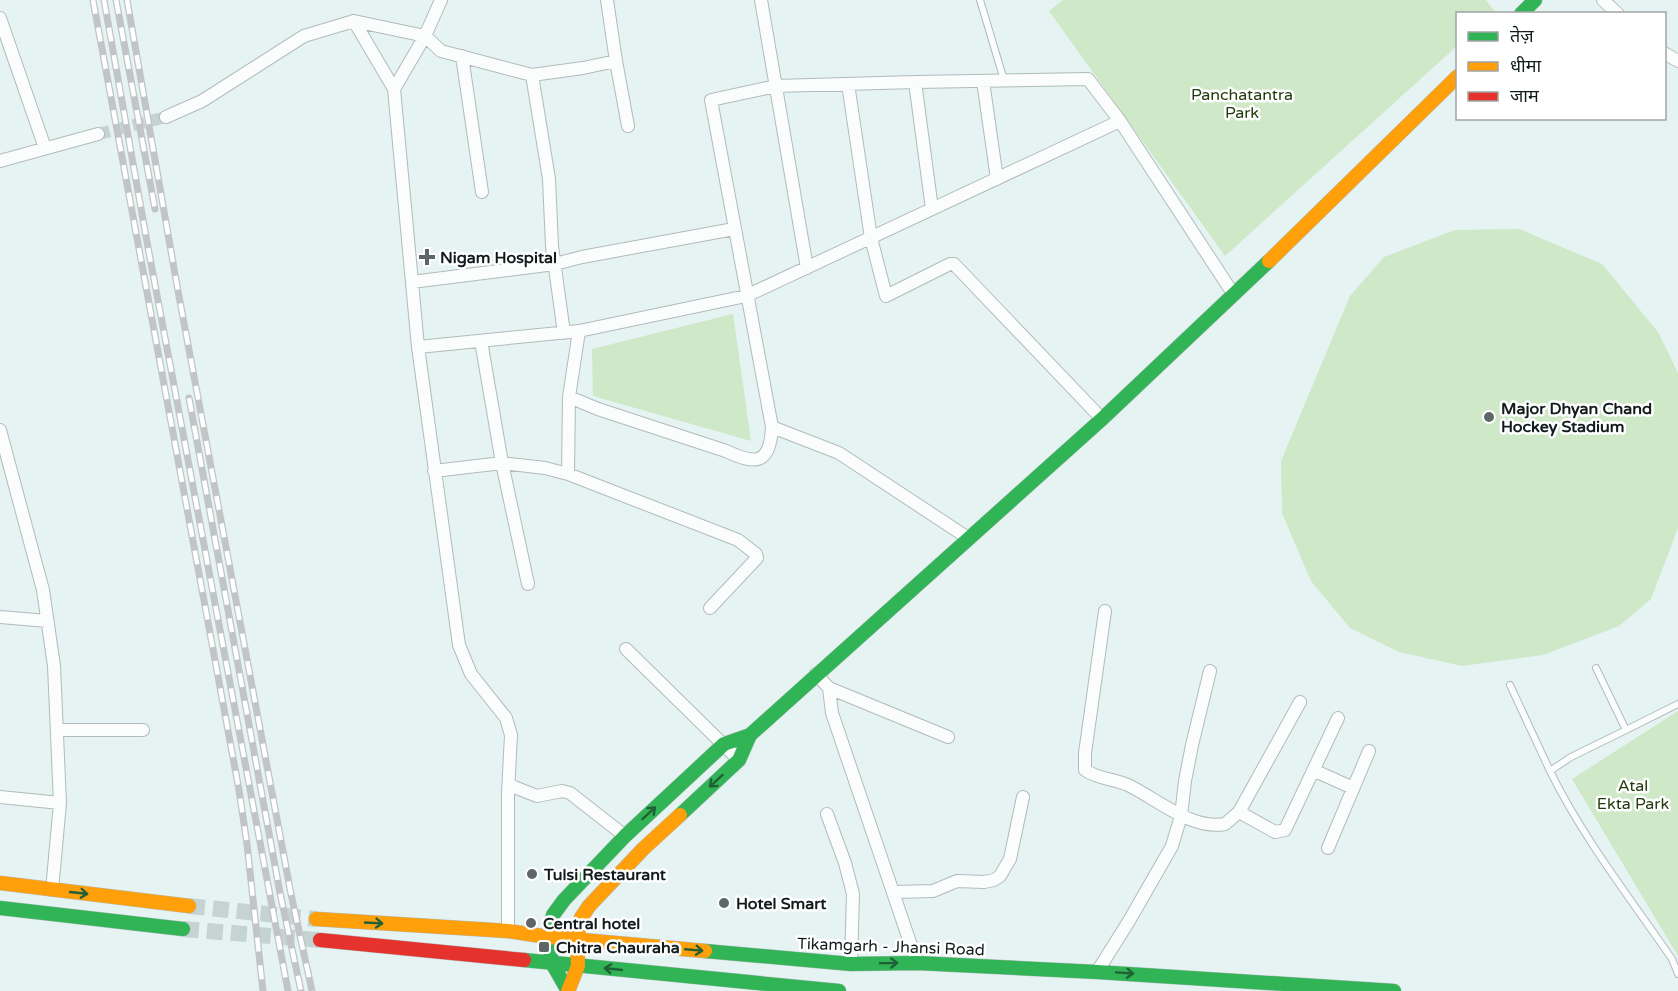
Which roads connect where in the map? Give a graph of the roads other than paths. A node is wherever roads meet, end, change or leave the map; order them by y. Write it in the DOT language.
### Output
graph roads {
  1 [pos="441,0"];
  2 [pos="607,0"];
  3 [pos="761,0"];
  4 [pos="980,0"];
  5 [pos="1535,0"];
  6 [pos="1603,0"];
  7 [pos="1523,12"];
  8 [pos="1616,12"];
  9 [pos="0,18"];
  10 [pos="354,21"];
  11 [pos="425,36"];
  12 [pos="462,56"];
  13 [pos="615,61"];
  14 [pos="532,75"];
  15 [pos="1456,78"];
  16 [pos="983,81"];
  17 [pos="1004,81"];
  18 [pos="915,82"];
  19 [pos="848,84"];
  20 [pos="776,86"];
  21 [pos="394,88"];
  22 [pos="166,117"];
  23 [pos="1120,121"];
  24 [pos="628,126"];
  25 [pos="98,134"];
  26 [pos="45,148"];
  27 [pos="0,161"];
  28 [pos="997,179"];
  29 [pos="482,192"];
  30 [pos="932,209"];
  31 [pos="734,229"];
  32 [pos="871,238"];
  33 [pos="555,264"];
  34 [pos="807,267"];
  35 [pos="412,282"];
  36 [pos="1234,295"];
  37 [pos="746,296"];
  38 [pos="579,332"];
  39 [pos="564,333"];
  40 [pos="481,341"];
  41 [pos="418,347"];
  42 [pos="569,397"];
  43 [pos="1102,419"];
  44 [pos="771,427"];
  45 [pos="0,430"];
  46 [pos="3,453"];
  47 [pos="502,463"];
  48 [pos="434,471"];
  49 [pos="568,474"];
  50 [pos="968,538"];
  51 [pos="528,584"];
  52 [pos="710,608"];
  53 [pos="1105,611"];
  54 [pos="0,617"];
  55 [pos="47,621"];
  56 [pos="626,649"];
  57 [pos="1596,668"];
  58 [pos="1210,671"];
  59 [pos="816,674"];
  60 [pos="1510,685"];
  61 [pos="830,688"];
  62 [pos="1300,702"];
  63 [pos="1678,704"];
  64 [pos="1338,718"];
  65 [pos="57,730"];
  66 [pos="143,730"];
  67 [pos="1626,730"];
  68 [pos="750,735"];
  69 [pos="948,737"];
  70 [pos="724,744"];
  71 [pos="1369,751"];
  72 [pos="739,760"];
  73 [pos="1313,770"];
  74 [pos="1551,771"];
  75 [pos="508,785"];
  76 [pos="1353,788"];
  77 [pos="0,797"];
  78 [pos="1023,798"];
  79 [pos="60,803"];
  80 [pos="1239,812"];
  81 [pos="827,814"];
  82 [pos="1181,816"];
  83 [pos="625,836"];
  84 [pos="1328,848"];
  85 [pos="0,883"];
  86 [pos="52,890"];
  87 [pos="894,892"];
  88 [pos="189,906"];
  89 [pos="0,908"];
  90 [pos="316,919"];
  91 [pos="183,928"];
  92 [pos="508,931"];
  93 [pos="548,937"];
  94 [pos="577,939"];
  95 [pos="320,940"];
  96 [pos="552,963"];
  97 [pos="917,963"];
  98 [pos="851,964"];
  99 [pos="578,966"];
  100 [pos="1097,972"];
  101 [pos="1678,974"];
  102 [pos="568,991"];
  103 [pos="839,991"];
  104 [pos="1394,991"];
  1 -- 11 [label="street"];
  2 -- 13 [label="street"];
  3 -- 20 [label="street"];
  4 -- 17 [label="lane"];
  5 -- 7 [label="street"];
  6 -- 8 [label="street"];
  9 -- 26 [label="street"];
  10 -- 11 [label="street"];
  10 -- 21 [label="street"];
  10 -- 22 [label="street"];
  11 -- 12 [label="street"];
  11 -- 21 [label="street"];
  12 -- 14 [label="street"];
  12 -- 29 [label="street"];
  13 -- 14 [label="street"];
  13 -- 24 [label="street"];
  14 -- 33 [label="street"];
  15 -- 36 [label="street"];
  16 -- 17 [label="street"];
  16 -- 18 [label="street"];
  16 -- 28 [label="street"];
  17 -- 23 [label="street"];
  18 -- 19 [label="street"];
  18 -- 30 [label="street"];
  19 -- 20 [label="street"];
  19 -- 32 [label="street"];
  20 -- 31 [label="street"];
  20 -- 34 [label="street"];
  21 -- 35 [label="street"];
  23 -- 28 [label="street"];
  23 -- 36 [label="street"];
  25 -- 26 [label="street"];
  26 -- 27 [label="street"];
  28 -- 30 [label="street"];
  30 -- 32 [label="street"];
  31 -- 33 [label="street"];
  31 -- 37 [label="street"];
  32 -- 34 [label="street"];
  32 -- 43 [label="street"];
  33 -- 35 [label="street"];
  33 -- 39 [label="street"];
  34 -- 37 [label="street"];
  35 -- 41 [label="street"];
  36 -- 43 [label="street"];
  37 -- 38 [label="street"];
  37 -- 44 [label="street"];
  38 -- 39 [label="street"];
  38 -- 42 [label="street"];
  39 -- 40 [label="street"];
  40 -- 41 [label="street"];
  40 -- 47 [label="street"];
  41 -- 48 [label="street"];
  42 -- 44 [label="street"];
  42 -- 49 [label="street"];
  43 -- 50 [label="street"];
  44 -- 50 [label="street"];
  45 -- 46 [label="street"];
  46 -- 55 [label="street"];
  47 -- 48 [label="street"];
  47 -- 49 [label="street"];
  47 -- 51 [label="street"];
  48 -- 75 [label="street"];
  49 -- 52 [label="street"];
  50 -- 59 [label="street"];
  53 -- 82 [label="street"];
  54 -- 55 [label="street"];
  55 -- 65 [label="street"];
  56 -- 70 [label="street"];
  57 -- 67 [label="lane"];
  58 -- 82 [label="street"];
  59 -- 61 [label="street"];
  59 -- 68 [label="street"];
  60 -- 74 [label="lane"];
  61 -- 69 [label="street"];
  61 -- 87 [label="street"];
  62 -- 80 [label="street"];
  63 -- 67 [label="lane"];
  64 -- 73 [label="street"];
  65 -- 66 [label="street"];
  65 -- 79 [label="street"];
  67 -- 74 [label="lane"];
  68 -- 70 [label="street"];
  68 -- 72 [label="street"];
  70 -- 72 [label="street"];
  83 -- 70 [label="street, one-way"];
  71 -- 76 [label="street"];
  72 -- 94 [label="street, one-way"];
  73 -- 76 [label="street"];
  73 -- 80 [label="street"];
  74 -- 101 [label="lane"];
  75 -- 83 [label="street"];
  75 -- 92 [label="street"];
  76 -- 84 [label="street"];
  77 -- 79 [label="street"];
  78 -- 87 [label="street"];
  79 -- 86 [label="street"];
  80 -- 82 [label="street"];
  81 -- 98 [label="street"];
  82 -- 100 [label="street"];
  83 -- 93 [label="street"];
  85 -- 86 [label="street"];
  86 -- 88 [label="street, one-way"];
  87 -- 97 [label="street"];
  89 -- 91 [label="street"];
  90 -- 92 [label="street, Tikamgarh - Jhansi Road, one-way"];
  92 -- 93 [label="street, Tikamgarh - Jhansi Road"];
  93 -- 94 [label="street, Tikamgarh - Jhansi Road"];
  93 -- 96 [label="street"];
  94 -- 98 [label="street, Tikamgarh - Jhansi Road, one-way"];
  94 -- 99 [label="street"];
  95 -- 96 [label="street"];
  96 -- 99 [label="street"];
  96 -- 102 [label="street"];
  98 -- 97 [label="street, Tikamgarh - Jhansi Road, one-way"];
  97 -- 100 [label="street, Tikamgarh - Jhansi Road"];
  99 -- 102 [label="street"];
  103 -- 99 [label="street, one-way"];
  100 -- 104 [label="street, Tikamgarh - Jhansi Road, one-way"];
}
